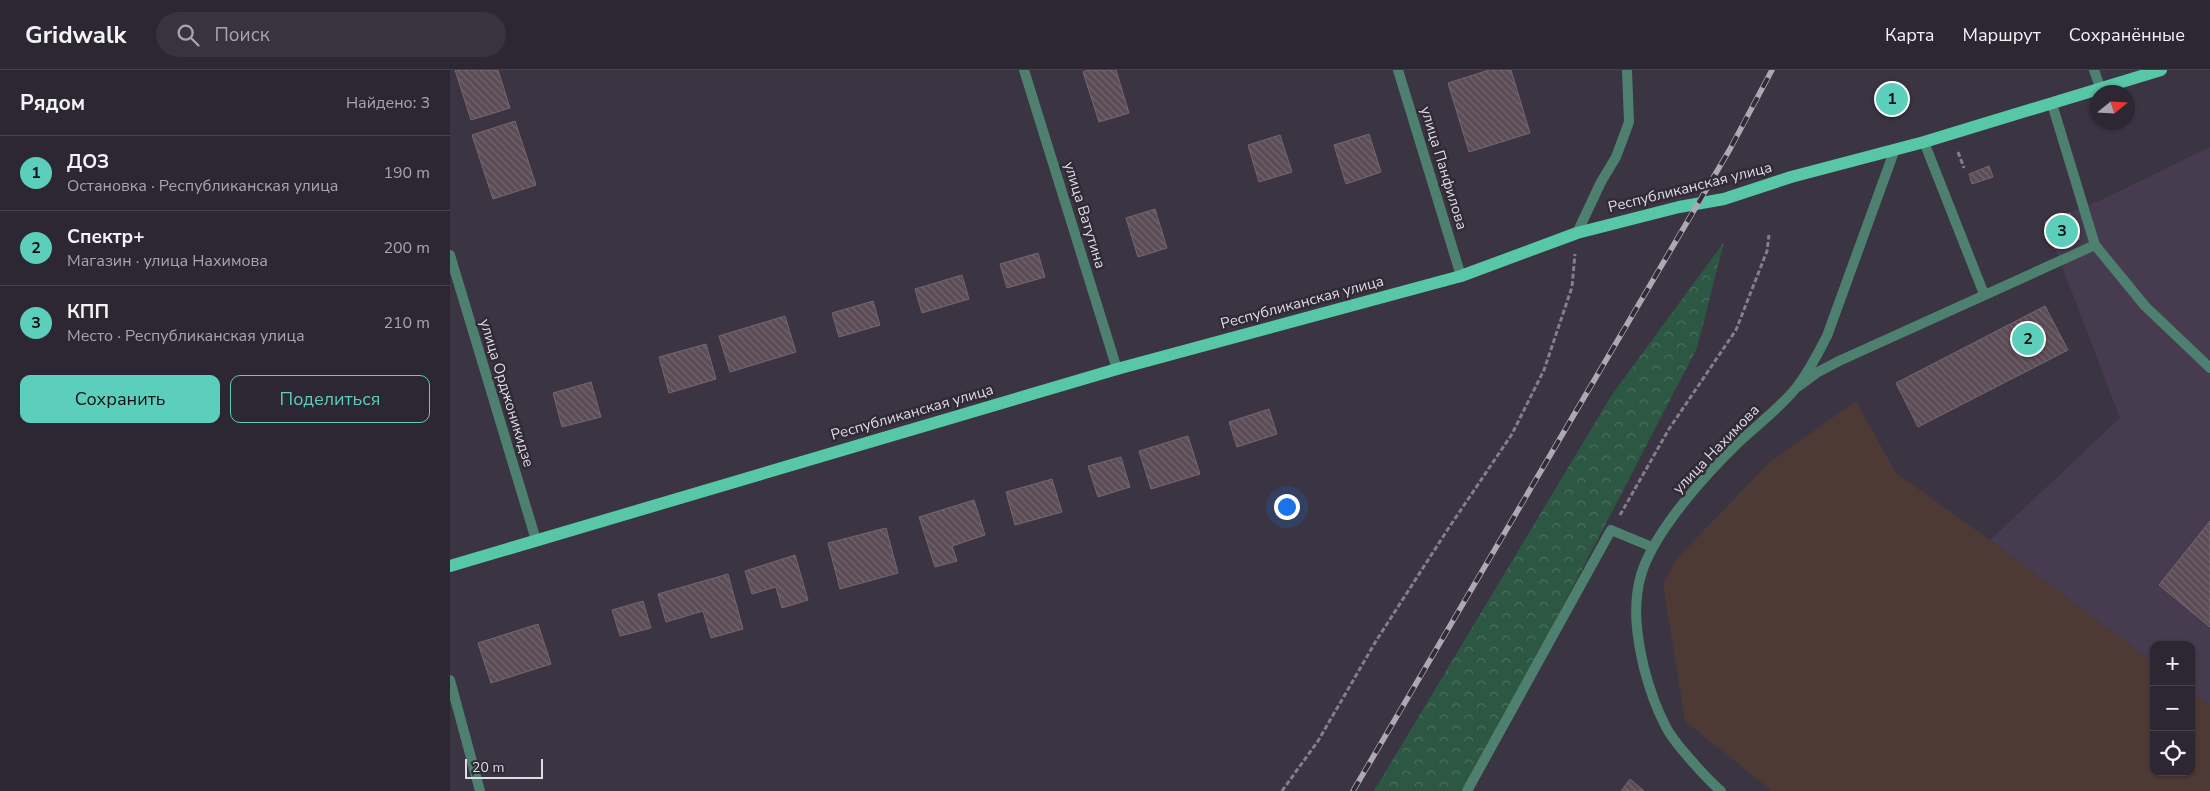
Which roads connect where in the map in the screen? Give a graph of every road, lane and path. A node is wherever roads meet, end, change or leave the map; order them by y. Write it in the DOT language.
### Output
graph roads {
  1 [pos="1024,70"];
  2 [pos="1398,70"];
  3 [pos="1627,70"];
  4 [pos="2094,70"];
  5 [pos="2161,70"];
  6 [pos="2099,85"];
  7 [pos="2116,85"];
  8 [pos="2090,93"];
  9 [pos="2052,104"];
  10 [pos="1924,142"];
  11 [pos="1895,149"];
  12 [pos="1577,233"];
  13 [pos="1769,235"];
  14 [pos="2095,245"];
  15 [pos="450,255"];
  16 [pos="1461,276"];
  17 [pos="1984,294"];
  18 [pos="2210,368"];
  19 [pos="1117,369"];
  20 [pos="1796,388"];
  21 [pos="1611,530"];
  22 [pos="536,540"];
  23 [pos="1652,547"];
  24 [pos="450,566"];
  25 [pos="450,680"];
  26 [pos="480,791"];
  27 [pos="1282,791"];
  28 [pos="1467,791"];
  29 [pos="1721,791"];
  1 -- 19 [label="street, улица Ватутина"];
  2 -- 16 [label="street, улица Панфилова"];
  3 -- 12 [label="street"];
  4 -- 6 [label="street"];
  5 -- 7 [label="main road, Республиканская улица"];
  8 -- 9 [label="main road, Республиканская улица"];
  9 -- 10 [label="main road, Республиканская улица"];
  9 -- 14 [label="street"];
  10 -- 11 [label="main road, Республиканская улица"];
  10 -- 17 [label="street"];
  11 -- 12 [label="main road, Республиканская улица"];
  11 -- 20 [label="street, улица Нахимова"];
  12 -- 16 [label="main road, Республиканская улица"];
  12 -- 27 [label="path"];
  13 -- 21 [label="path"];
  14 -- 17 [label="street"];
  14 -- 18 [label="street"];
  15 -- 22 [label="street, улица Орджоникидзе"];
  16 -- 19 [label="main road, Республиканская улица"];
  17 -- 20 [label="street"];
  19 -- 22 [label="main road, Республиканская улица"];
  20 -- 23 [label="street, улица Нахимова"];
  21 -- 23 [label="street"];
  21 -- 28 [label="street"];
  22 -- 24 [label="main road, Республиканская улица"];
  23 -- 29 [label="street, улица Нахимова"];
  25 -- 26 [label="street"];
}
